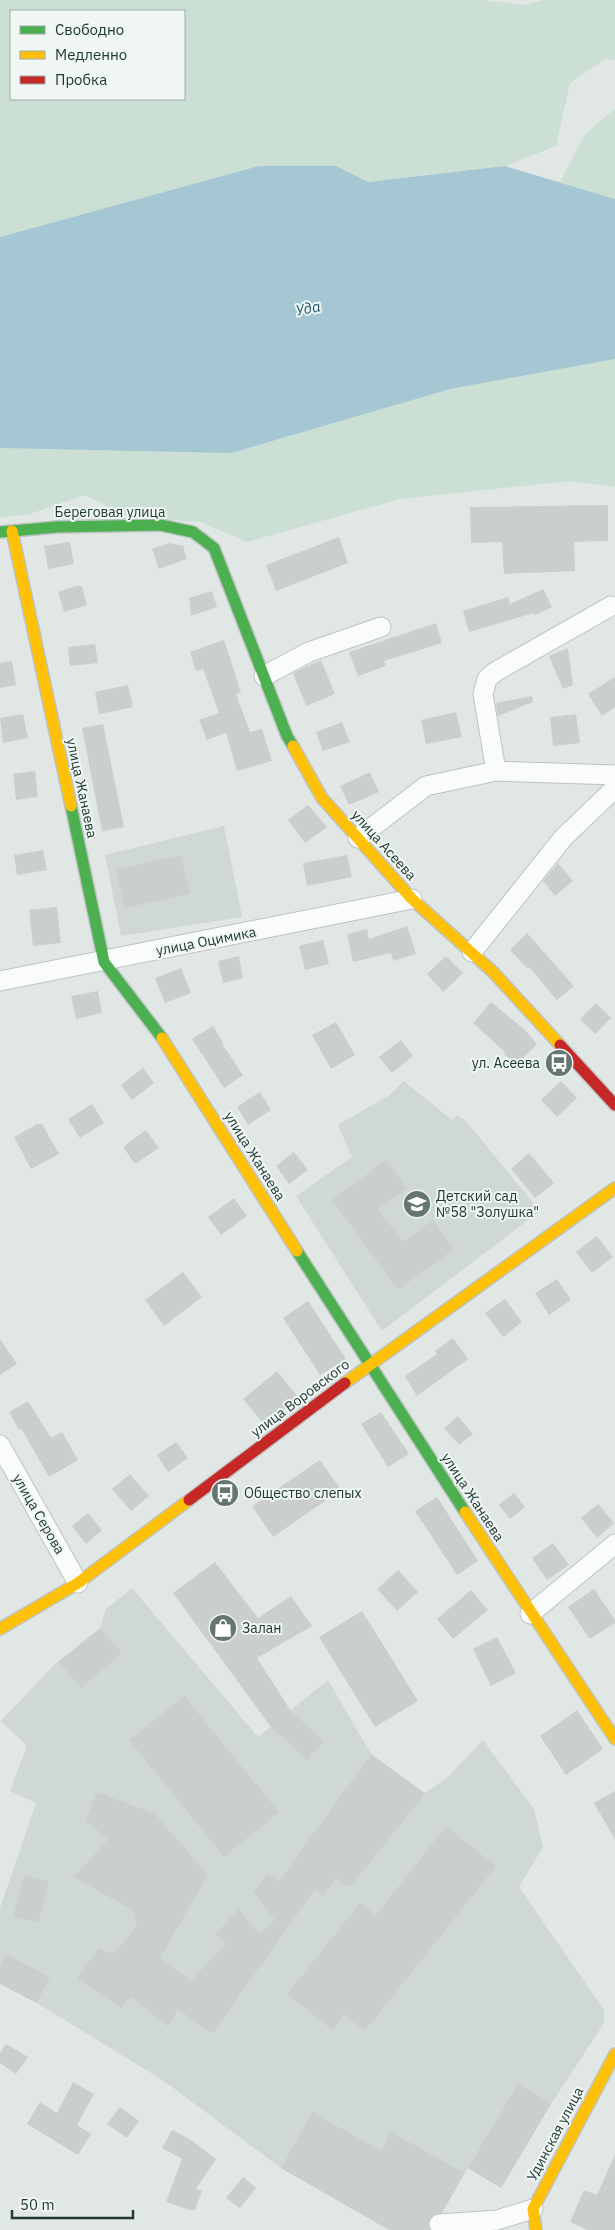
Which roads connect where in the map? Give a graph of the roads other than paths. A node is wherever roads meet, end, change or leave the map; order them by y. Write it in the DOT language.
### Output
graph roads {
  1 [pos="0,532"];
  2 [pos="12,532"];
  3 [pos="214,548"];
  4 [pos="610,606"];
  5 [pos="381,627"];
  6 [pos="264,676"];
  7 [pos="496,771"];
  8 [pos="615,775"];
  9 [pos="615,788"];
  10 [pos="358,838"];
  11 [pos="412,899"];
  12 [pos="472,952"];
  13 [pos="104,962"];
  14 [pos="0,981"];
  15 [pos="615,1105"];
  16 [pos="615,1188"];
  17 [pos="369,1365"];
  18 [pos="0,1445"];
  19 [pos="615,1544"];
  20 [pos="78,1583"];
  21 [pos="530,1614"];
  22 [pos="0,1629"];
  23 [pos="615,1739"];
  24 [pos="615,2054"];
  25 [pos="533,2209"];
  26 [pos="439,2224"];
  27 [pos="536,2230"];
  1 -- 2 [label="street, Береговая улица"];
  2 -- 3 [label="street, Береговая улица"];
  2 -- 13 [label="street, улица Жанаева"];
  3 -- 6 [label="street, улица Асеева"];
  4 -- 7 [label="street"];
  5 -- 6 [label="street"];
  6 -- 10 [label="street, улица Асеева"];
  7 -- 8 [label="street"];
  7 -- 10 [label="street"];
  9 -- 12 [label="street"];
  10 -- 11 [label="street, улица Асеева"];
  11 -- 12 [label="street, улица Асеева"];
  11 -- 13 [label="street, улица Оцимика"];
  12 -- 15 [label="street, улица Асеева"];
  13 -- 14 [label="street, улица Оцимика"];
  13 -- 17 [label="street, улица Жанаева"];
  16 -- 17 [label="street, улица Воровского"];
  17 -- 20 [label="street, улица Воровского"];
  17 -- 21 [label="street, улица Жанаева"];
  18 -- 20 [label="street, улица Серова"];
  19 -- 21 [label="street"];
  20 -- 22 [label="street, улица Воровского"];
  21 -- 23 [label="street, улица Жанаева"];
  24 -- 25 [label="street, Удинская улица"];
  25 -- 26 [label="street"];
  25 -- 27 [label="street"];
}
